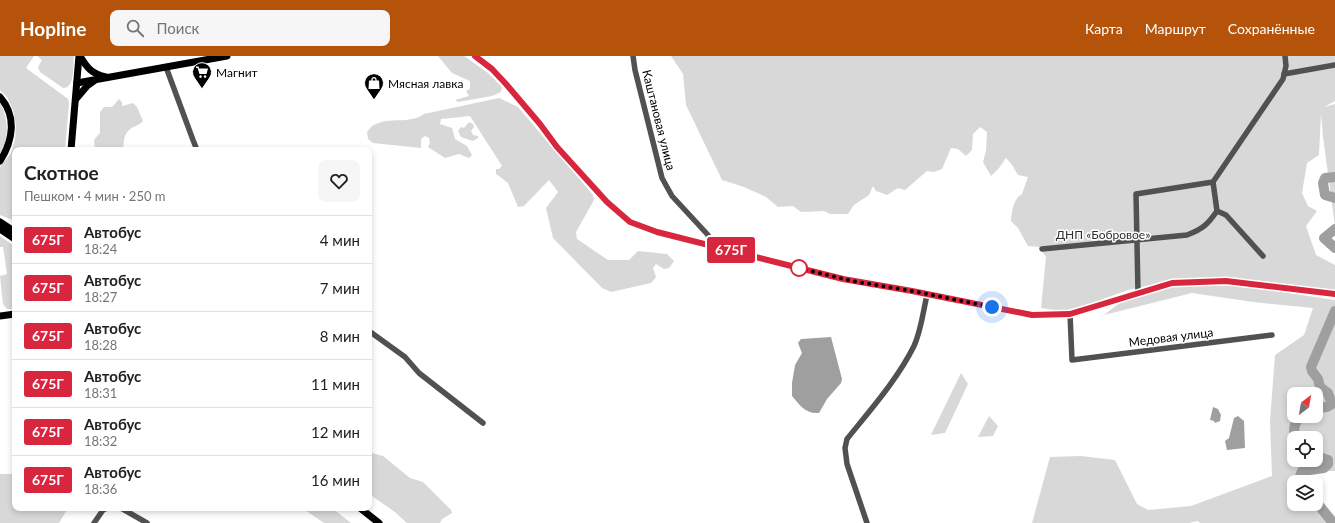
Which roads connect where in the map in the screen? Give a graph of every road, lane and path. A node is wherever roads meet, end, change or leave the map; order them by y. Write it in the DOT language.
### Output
graph roads {
  1 [pos="80,56"];
  2 [pos="227,56"];
  3 [pos="475,56"];
  4 [pos="633,56"];
  5 [pos="1285,56"];
  6 [pos="1335,65"];
  7 [pos="166,67"];
  8 [pos="1284,74"];
  9 [pos="108,78"];
  10 [pos="96,80"];
  11 [pos="77,83"];
  12 [pos="0,97"];
  13 [pos="76,100"];
  14 [pos="71,147"];
  15 [pos="196,147"];
  16 [pos="0,161"];
  17 [pos="1213,182"];
  18 [pos="1217,211"];
  19 [pos="0,224"];
  20 [pos="12,226"];
  21 [pos="12,230"];
  22 [pos="12,236"];
  23 [pos="1138,241"];
  24 [pos="711,245"];
  25 [pos="1042,249"];
  26 [pos="1263,256"];
  27 [pos="1138,293"];
  28 [pos="1334,294"];
  29 [pos="926,295"];
  30 [pos="12,314"];
  31 [pos="1070,314"];
  32 [pos="0,316"];
  33 [pos="372,333"];
  34 [pos="1272,335"];
  35 [pos="483,423"];
  36 [pos="102,511"];
  37 [pos="126,511"];
  38 [pos="364,511"];
  39 [pos="370,511"];
  40 [pos="94,523"];
  41 [pos="147,523"];
  42 [pos="379,523"];
  43 [pos="384,523"];
  44 [pos="867,523"];
  1 -- 9 [label="main road"];
  1 -- 11 [label="main road"];
  2 -- 7 [label="main road"];
  3 -- 24 [label="main road"];
  4 -- 24 [label="street, Каштановая улица"];
  5 -- 8 [label="street"];
  6 -- 8 [label="street"];
  7 -- 9 [label="main road"];
  7 -- 15 [label="street"];
  8 -- 17 [label="street"];
  9 -- 10 [label="main road"];
  10 -- 11 [label="main road"];
  10 -- 13 [label="main road"];
  11 -- 13 [label="main road"];
  12 -- 16 [label="main road"];
  13 -- 14 [label="main road"];
  17 -- 18 [label="street"];
  17 -- 23 [label="street"];
  18 -- 23 [label="street"];
  18 -- 26 [label="street"];
  19 -- 20 [label="main road"];
  19 -- 21 [label="main road"];
  19 -- 22 [label="main road"];
  23 -- 25 [label="street"];
  23 -- 27 [label="street"];
  24 -- 29 [label="main road"];
  27 -- 28 [label="main road"];
  27 -- 31 [label="main road"];
  29 -- 31 [label="main road"];
  29 -- 44 [label="street"];
  30 -- 32 [label="main road"];
  31 -- 34 [label="street, Медовая улица"];
  33 -- 35 [label="street"];
  36 -- 40 [label="street"];
  37 -- 41 [label="street"];
  38 -- 42 [label="main road"];
  39 -- 43 [label="main road"];
}
